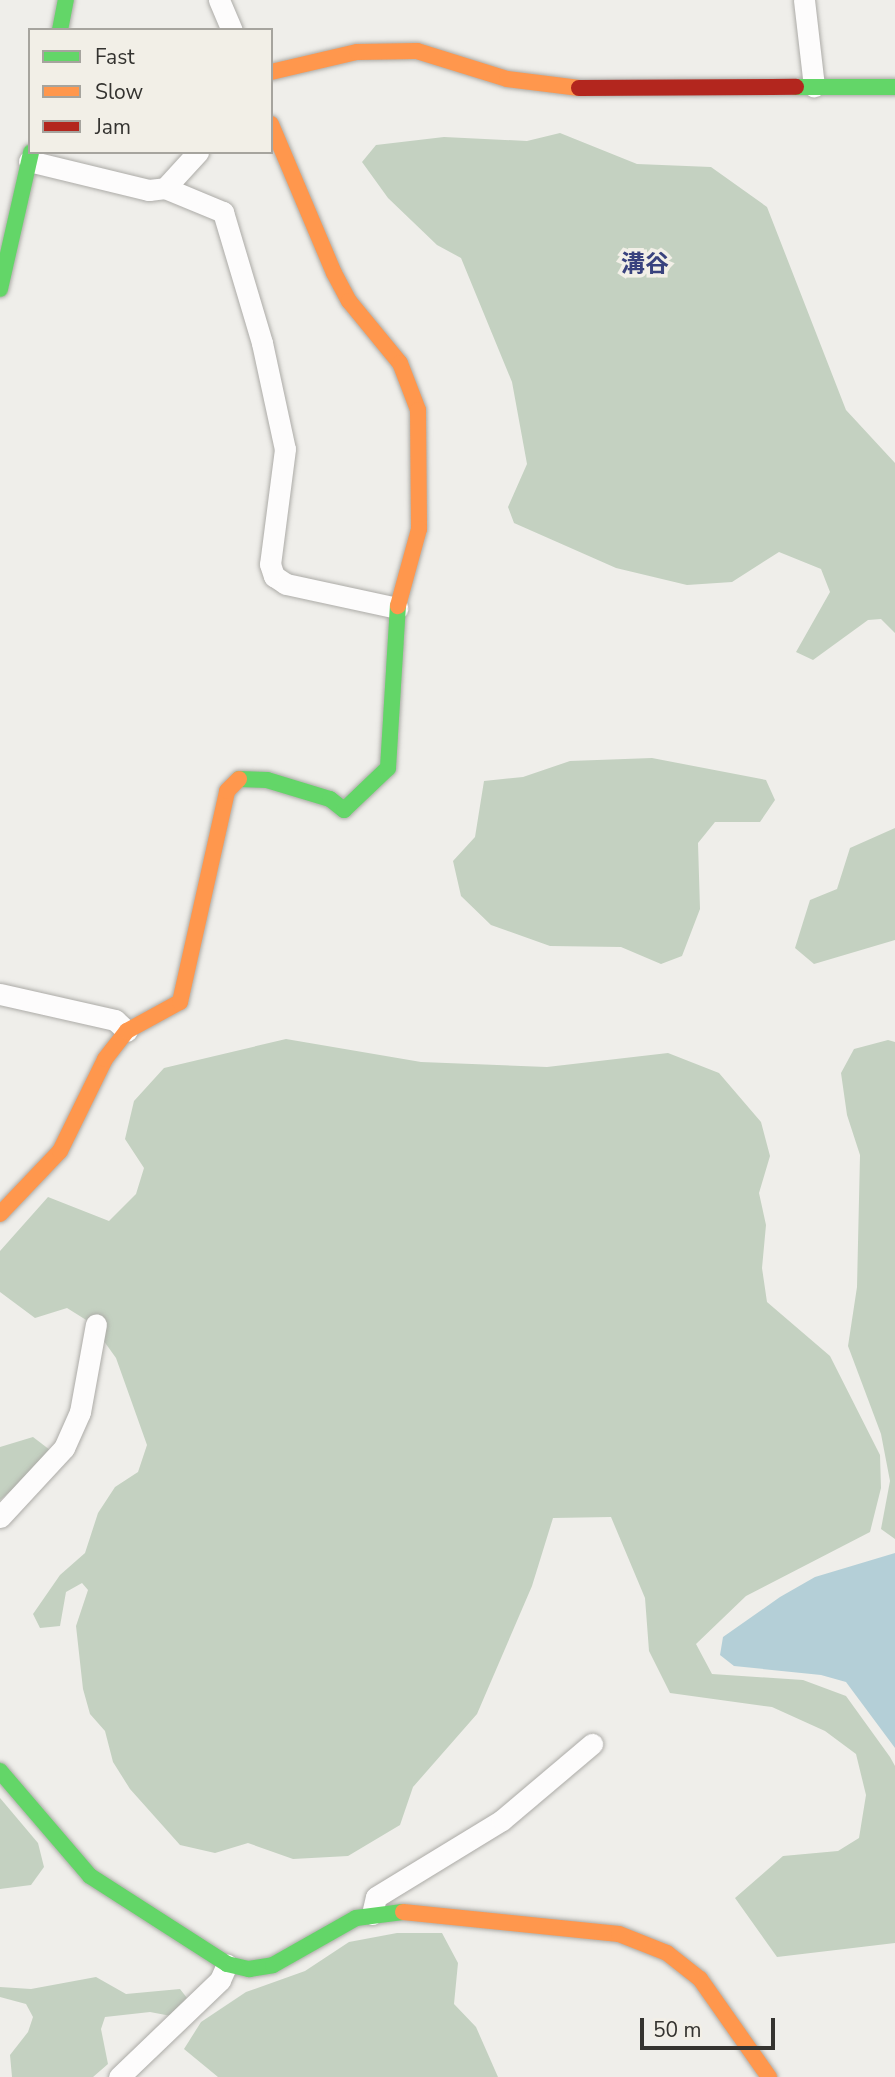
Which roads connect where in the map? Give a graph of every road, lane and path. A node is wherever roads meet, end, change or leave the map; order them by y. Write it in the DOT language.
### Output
graph roads {
  1 [pos="66,0"];
  2 [pos="219,0"];
  3 [pos="804,0"];
  4 [pos="60,28"];
  5 [pos="231,28"];
  6 [pos="273,72"];
  7 [pos="814,86"];
  8 [pos="895,87"];
  9 [pos="273,129"];
  10 [pos="196,154"];
  11 [pos="30,157"];
  12 [pos="165,188"];
  13 [pos="0,289"];
  14 [pos="397,608"];
  15 [pos="0,994"];
  16 [pos="127,1031"];
  17 [pos="0,1214"];
  18 [pos="96,1324"];
  19 [pos="0,1517"];
  20 [pos="592,1744"];
  21 [pos="0,1771"];
  22 [pos="372,1914"];
  23 [pos="227,1964"];
  24 [pos="119,2077"];
  25 [pos="769,2077"];
  1 -- 4 [label="main road"];
  2 -- 5 [label="street"];
  3 -- 7 [label="street"];
  6 -- 7 [label="main road"];
  7 -- 8 [label="main road"];
  9 -- 14 [label="main road"];
  10 -- 12 [label="street"];
  11 -- 12 [label="street"];
  11 -- 13 [label="main road"];
  12 -- 14 [label="street"];
  14 -- 16 [label="main road"];
  15 -- 16 [label="street"];
  16 -- 17 [label="main road"];
  18 -- 19 [label="street"];
  20 -- 22 [label="street"];
  21 -- 23 [label="main road"];
  22 -- 23 [label="main road"];
  22 -- 25 [label="main road"];
  23 -- 24 [label="street"];
}
